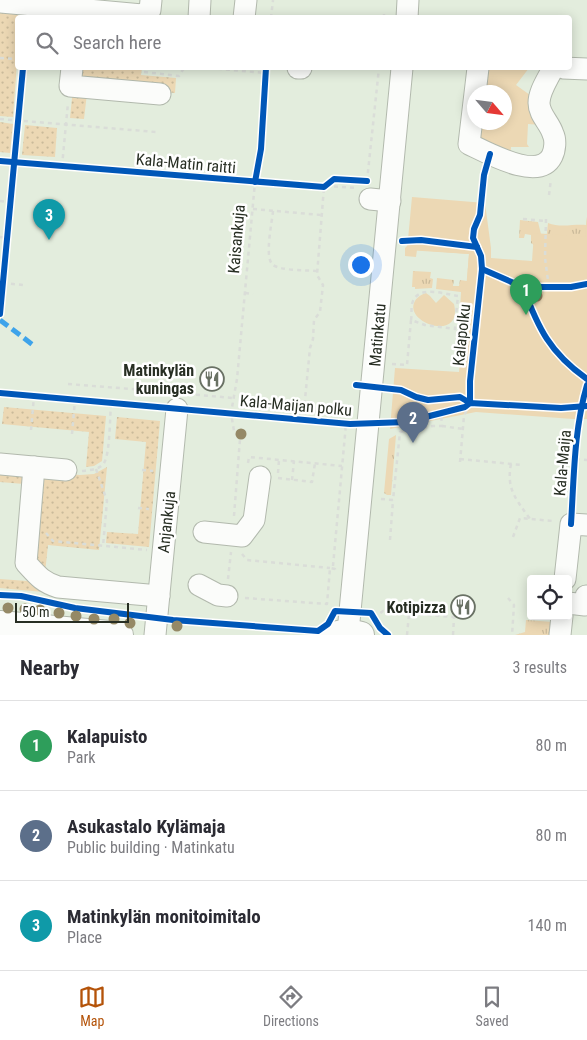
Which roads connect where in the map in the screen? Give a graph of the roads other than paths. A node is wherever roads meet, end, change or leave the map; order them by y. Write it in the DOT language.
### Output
graph roads {
  1 [pos="151,0"];
  2 [pos="200,0"];
  3 [pos="246,0"];
  4 [pos="408,0"];
  5 [pos="0,2"];
  6 [pos="76,13"];
  7 [pos="199,15"];
  8 [pos="244,15"];
  9 [pos="407,15"];
  10 [pos="572,68"];
  11 [pos="587,69"];
  12 [pos="72,70"];
  13 [pos="402,70"];
  14 [pos="478,70"];
  15 [pos="552,70"];
  16 [pos="160,94"];
  17 [pos="176,398"];
  18 [pos="0,464"];
  19 [pos="34,467"];
  20 [pos="66,470"];
  21 [pos="260,476"];
  22 [pos="579,524"];
  23 [pos="204,532"];
  24 [pos="566,575"];
  25 [pos="199,585"];
  26 [pos="159,596"];
  27 [pos="227,596"];
  28 [pos="562,620"];
  29 [pos="0,624"];
  30 [pos="357,626"];
  31 [pos="68,633"];
  32 [pos="120,635"];
  33 [pos="155,635"];
  34 [pos="560,635"];
  1 -- 6 [label="street"];
  2 -- 7 [label="street"];
  3 -- 8 [label="street"];
  4 -- 9 [label="street"];
  5 -- 6 [label="street"];
  10 -- 11 [label="street"];
  12 -- 16 [label="street"];
  13 -- 30 [label="street, Matinkatu"];
  14 -- 15 [label="street"];
  17 -- 26 [label="street, Anjankuja"];
  18 -- 19 [label="street"];
  19 -- 20 [label="street"];
  19 -- 26 [label="street"];
  21 -- 23 [label="street"];
  22 -- 24 [label="street"];
  25 -- 27 [label="street"];
  26 -- 33 [label="street, Anjankuja"];
  28 -- 34 [label="street"];
  29 -- 31 [label="main road"];
  31 -- 32 [label="main road"];
}
